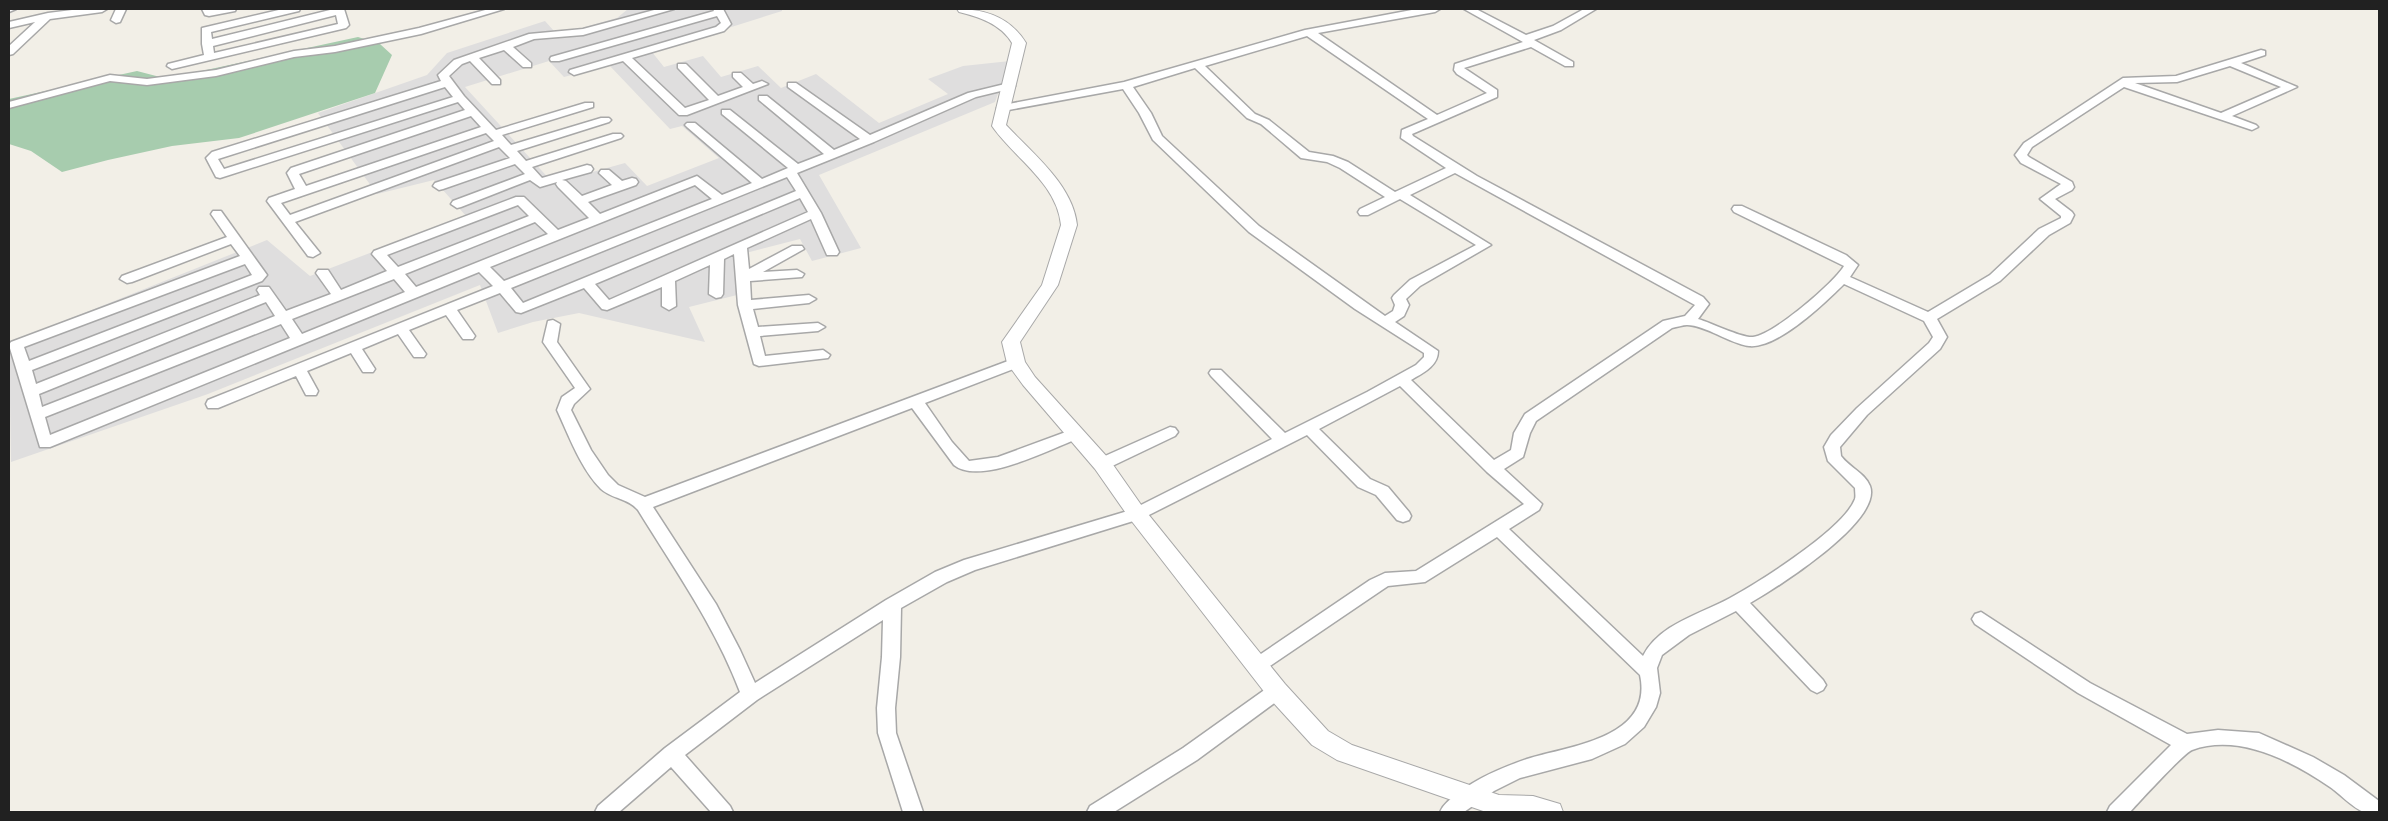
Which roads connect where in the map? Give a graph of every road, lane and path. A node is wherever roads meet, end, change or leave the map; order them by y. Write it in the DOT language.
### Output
graph roads {
  1 [pos="102,9"];
  2 [pos="121,9"];
  3 [pos="207,9"];
  4 [pos="231,9"];
  5 [pos="295,9"];
  6 [pos="499,9"];
  7 [pos="669,9"];
  8 [pos="963,9"];
  9 [pos="1363,9"];
  10 [pos="1435,9"];
  11 [pos="1469,9"];
  12 [pos="1591,9"];
  13 [pos="339,10"];
  14 [pos="719,10"];
  15 [pos="50,12"];
  16 [pos="1376,18"];
  17 [pos="116,20"];
  18 [pos="9,25"];
  19 [pos="1309,32"];
  20 [pos="24,38"];
  21 [pos="9,41"];
  22 [pos="1528,41"];
  23 [pos="207,44"];
  24 [pos="560,45"];
  25 [pos="506,46"];
  26 [pos="9,52"];
  27 [pos="2261,53"];
  28 [pos="472,57"];
  29 [pos="625,57"];
  30 [pos="210,58"];
  31 [pos="555,59"];
  32 [pos="2230,62"];
  33 [pos="1569,64"];
  34 [pos="527,65"];
  35 [pos="1198,65"];
  36 [pos="172,66"];
  37 [pos="682,66"];
  38 [pos="574,72"];
  39 [pos="737,75"];
  40 [pos="496,82"];
  41 [pos="2122,82"];
  42 [pos="446,83"];
  43 [pos="762,84"];
  44 [pos="792,85"];
  45 [pos="1009,86"];
  46 [pos="1126,86"];
  47 [pos="751,88"];
  48 [pos="460,98"];
  49 [pos="763,98"];
  50 [pos="716,101"];
  51 [pos="9,105"];
  52 [pos="589,105"];
  53 [pos="1003,108"];
  54 [pos="474,111"];
  55 [pos="726,112"];
  56 [pos="2221,116"];
  57 [pos="605,120"];
  58 [pos="1436,120"];
  59 [pos="691,125"];
  60 [pos="2252,127"];
  61 [pos="617,136"];
  62 [pos="870,140"];
  63 [pos="509,151"];
  64 [pos="833,154"];
  65 [pos="1455,168"];
  66 [pos="587,169"];
  67 [pos="793,171"];
  68 [pos="605,173"];
  69 [pos="760,183"];
  70 [pos="562,184"];
  71 [pos="439,186"];
  72 [pos="302,190"];
  73 [pos="802,193"];
  74 [pos="1397,195"];
  75 [pos="720,199"];
  76 [pos="580,201"];
  77 [pos="457,204"];
  78 [pos="1738,209"];
  79 [pos="1364,212"];
  80 [pos="815,213"];
  81 [pos="217,214"];
  82 [pos="537,217"];
  83 [pos="598,219"];
  84 [pos="288,220"];
  85 [pos="556,236"];
  86 [pos="740,247"];
  87 [pos="797,249"];
  88 [pos="241,252"];
  89 [pos="832,252"];
  90 [pos="314,253"];
  91 [pos="717,257"];
  92 [pos="481,266"];
  93 [pos="772,269"];
  94 [pos="323,273"];
  95 [pos="396,273"];
  96 [pos="797,274"];
  97 [pos="743,277"];
  98 [pos="257,278"];
  99 [pos="1842,278"];
  100 [pos="127,279"];
  101 [pos="668,279"];
  102 [pos="586,282"];
  103 [pos="502,287"];
  104 [pos="414,293"];
  105 [pos="716,294"];
  106 [pos="269,296"];
  107 [pos="339,296"];
  108 [pos="809,299"];
  109 [pos="745,305"];
  110 [pos="668,306"];
  111 [pos="448,308"];
  112 [pos="283,318"];
  113 [pos="1929,318"];
  114 [pos="1689,320"];
  115 [pos="1386,321"];
  116 [pos="553,324"];
  117 [pos="818,327"];
  118 [pos="401,328"];
  119 [pos="752,332"];
  120 [pos="468,336"];
  121 [pos="298,340"];
  122 [pos="354,347"];
  123 [pos="419,354"];
  124 [pos="823,355"];
  125 [pos="1016,363"];
  126 [pos="24,368"];
  127 [pos="299,369"];
  128 [pos="368,369"];
  129 [pos="1216,373"];
  130 [pos="1401,379"];
  131 [pos="311,390"];
  132 [pos="31,392"];
  133 [pos="916,402"];
  134 [pos="213,404"];
  135 [pos="37,415"];
  136 [pos="1308,427"];
  137 [pos="1170,432"];
  138 [pos="1074,434"];
  139 [pos="1282,440"];
  140 [pos="1102,464"];
  141 [pos="1493,468"];
  142 [pos="644,504"];
  143 [pos="1137,514"];
  144 [pos="1403,516"];
  145 [pos="1499,529"];
  146 [pos="1738,602"];
  147 [pos="892,605"];
  148 [pos="1981,619"];
  149 [pos="1258,665"];
  150 [pos="1646,670"];
  151 [pos="1817,684"];
  152 [pos="1277,691"];
  153 [pos="750,695"];
  154 [pos="2185,743"];
  155 [pos="672,754"];
  156 [pos="1466,796"];
  157 [pos="605,812"];
  158 [pos="723,812"];
  159 [pos="913,812"];
  160 [pos="1097,812"];
  161 [pos="1450,812"];
  162 [pos="1551,812"];
  163 [pos="2117,812"];
  164 [pos="2379,812"];
  1 -- 15 [label="street"];
  2 -- 17 [label="street"];
  3 -- 4 [label="street"];
  5 -- 23 [label="street"];
  6 -- 51 [label="street"];
  7 -- 24 [label="street"];
  8 -- 45 [label="street"];
  9 -- 16 [label="street"];
  10 -- 16 [label="street"];
  11 -- 22 [label="street"];
  12 -- 22 [label="street"];
  13 -- 23 [label="street"];
  13 -- 30 [label="street"];
  14 -- 24 [label="street"];
  14 -- 29 [label="street"];
  15 -- 18 [label="street"];
  15 -- 20 [label="street"];
  16 -- 19 [label="street"];
  19 -- 35 [label="street"];
  19 -- 58 [label="street"];
  20 -- 21 [label="street"];
  20 -- 26 [label="street"];
  22 -- 33 [label="street"];
  22 -- 58 [label="street"];
  23 -- 30 [label="street"];
  24 -- 25 [label="street"];
  24 -- 31 [label="street"];
  25 -- 28 [label="street"];
  25 -- 34 [label="street"];
  27 -- 32 [label="street"];
  28 -- 40 [label="street"];
  28 -- 42 [label="street"];
  29 -- 38 [label="street"];
  29 -- 50 [label="street"];
  30 -- 36 [label="street"];
  32 -- 41 [label="street"];
  32 -- 56 [label="street"];
  35 -- 46 [label="street"];
  35 -- 74 [label="street"];
  37 -- 50 [label="street"];
  39 -- 47 [label="street"];
  41 -- 56 [label="street"];
  41 -- 113 [label="street"];
  42 -- 48 [label="street"];
  42 -- 48 [label="street"];
  43 -- 47 [label="street"];
  44 -- 62 [label="street"];
  45 -- 53 [label="street"];
  45 -- 62 [label="street"];
  46 -- 53 [label="street"];
  46 -- 115 [label="street"];
  47 -- 50 [label="street"];
  48 -- 54 [label="street"];
  49 -- 64 [label="street"];
  52 -- 63 [label="street"];
  53 -- 125 [label="street"];
  54 -- 63 [label="street"];
  54 -- 72 [label="street"];
  55 -- 67 [label="street"];
  56 -- 60 [label="street"];
  57 -- 63 [label="street"];
  58 -- 65 [label="street"];
  59 -- 69 [label="street"];
  61 -- 63 [label="street"];
  62 -- 64 [label="street"];
  63 -- 66 [label="street"];
  63 -- 71 [label="street"];
  63 -- 72 [label="street"];
  63 -- 77 [label="street"];
  63 -- 84 [label="street"];
  64 -- 67 [label="street"];
  65 -- 74 [label="street"];
  65 -- 114 [label="street"];
  67 -- 69 [label="street"];
  67 -- 73 [label="street"];
  68 -- 76 [label="street"];
  69 -- 75 [label="street"];
  70 -- 76 [label="street"];
  72 -- 84 [label="street"];
  73 -- 80 [label="street"];
  73 -- 102 [label="street"];
  74 -- 79 [label="street"];
  74 -- 115 [label="street"];
  75 -- 83 [label="street"];
  75 -- 103 [label="street"];
  76 -- 83 [label="street"];
  78 -- 99 [label="street"];
  80 -- 86 [label="street"];
  80 -- 89 [label="street"];
  81 -- 88 [label="street"];
  82 -- 85 [label="street"];
  82 -- 95 [label="street"];
  82 -- 95 [label="street"];
  83 -- 85 [label="street"];
  84 -- 90 [label="street"];
  85 -- 92 [label="street"];
  86 -- 91 [label="street"];
  86 -- 97 [label="street"];
  87 -- 93 [label="street"];
  88 -- 98 [label="street"];
  88 -- 100 [label="street"];
  88 -- 126 [label="street"];
  91 -- 101 [label="street"];
  91 -- 105 [label="street"];
  92 -- 103 [label="street"];
  92 -- 104 [label="street"];
  93 -- 96 [label="street"];
  93 -- 97 [label="street"];
  94 -- 107 [label="street"];
  95 -- 104 [label="street"];
  95 -- 107 [label="street"];
  97 -- 109 [label="street"];
  98 -- 106 [label="street"];
  98 -- 126 [label="street"];
  99 -- 113 [label="street"];
  99 -- 114 [label="street"];
  101 -- 102 [label="street"];
  101 -- 110 [label="street"];
  102 -- 103 [label="street"];
  103 -- 111 [label="street"];
  104 -- 121 [label="street"];
  106 -- 112 [label="street"];
  106 -- 132 [label="street"];
  107 -- 112 [label="street"];
  108 -- 109 [label="street"];
  109 -- 119 [label="street"];
  111 -- 118 [label="street"];
  111 -- 120 [label="street"];
  112 -- 121 [label="street"];
  112 -- 135 [label="street"];
  113 -- 146 [label="street"];
  114 -- 141 [label="street"];
  115 -- 130 [label="street"];
  116 -- 142 [label="street"];
  117 -- 119 [label="street"];
  118 -- 122 [label="street"];
  118 -- 123 [label="street"];
  119 -- 124 [label="street"];
  121 -- 135 [label="street"];
  122 -- 127 [label="street"];
  122 -- 128 [label="street"];
  125 -- 133 [label="street"];
  125 -- 138 [label="street"];
  126 -- 132 [label="street"];
  127 -- 131 [label="street"];
  127 -- 134 [label="street"];
  129 -- 139 [label="street"];
  130 -- 136 [label="street"];
  130 -- 141 [label="street"];
  132 -- 135 [label="street"];
  133 -- 138 [label="street"];
  133 -- 142 [label="street"];
  136 -- 139 [label="street"];
  136 -- 144 [label="street"];
  137 -- 140 [label="street"];
  138 -- 140 [label="street"];
  139 -- 143 [label="street"];
  140 -- 143 [label="street"];
  141 -- 145 [label="street"];
  142 -- 153 [label="street"];
  143 -- 147 [label="street"];
  143 -- 149 [label="street"];
  145 -- 149 [label="street"];
  145 -- 150 [label="street"];
  146 -- 150 [label="street"];
  146 -- 151 [label="street"];
  147 -- 153 [label="street"];
  147 -- 159 [label="street"];
  148 -- 154 [label="street"];
  149 -- 152 [label="street"];
  150 -- 156 [label="street"];
  152 -- 156 [label="street"];
  152 -- 160 [label="street"];
  153 -- 155 [label="street"];
  154 -- 163 [label="street"];
  154 -- 164 [label="street"];
  155 -- 157 [label="street"];
  155 -- 158 [label="street"];
  156 -- 161 [label="street"];
  156 -- 162 [label="street"];
}
